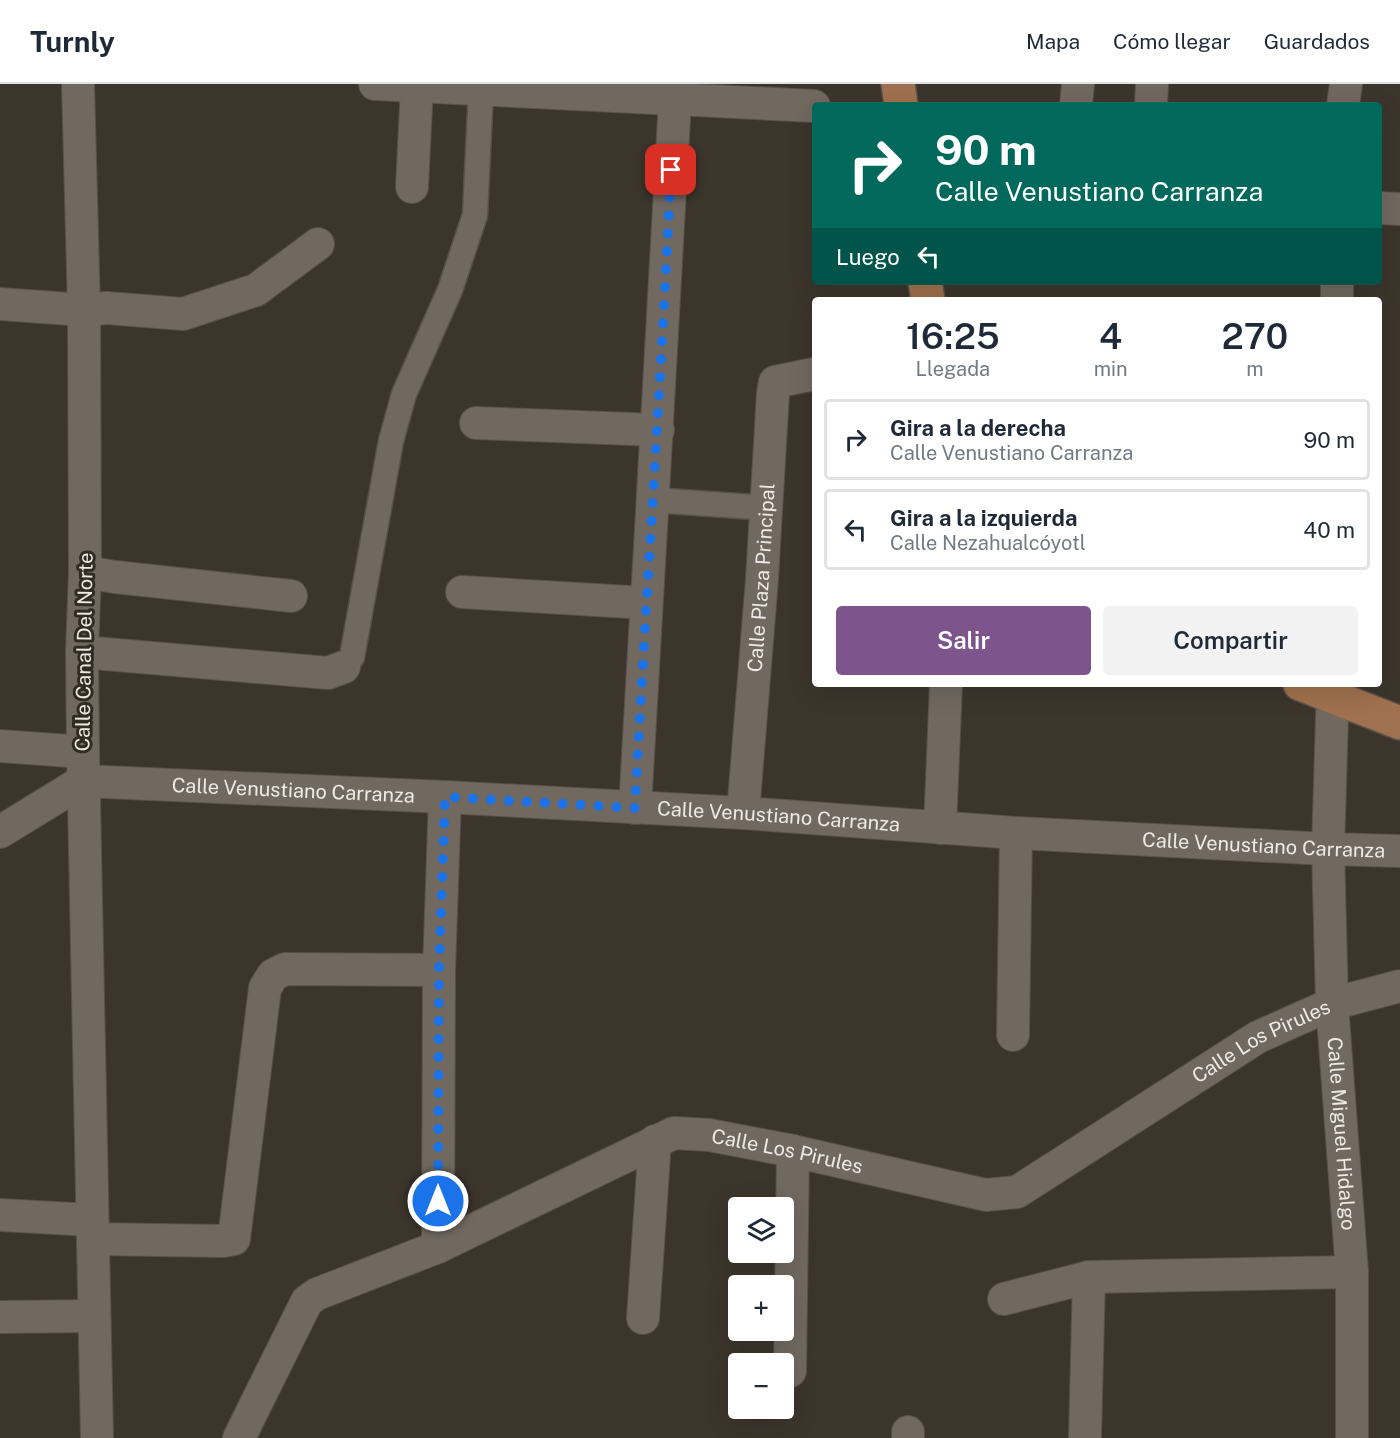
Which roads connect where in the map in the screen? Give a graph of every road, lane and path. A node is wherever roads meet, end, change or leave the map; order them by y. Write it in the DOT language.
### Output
graph roads {
  1 [pos="78,84"];
  2 [pos="375,84"];
  3 [pos="898,84"];
  4 [pos="1078,84"];
  5 [pos="1152,84"];
  6 [pos="1346,84"];
  7 [pos="417,86"];
  8 [pos="469,87"];
  9 [pos="551,89"];
  10 [pos="675,100"];
  11 [pos="901,102"];
  12 [pos="1076,102"];
  13 [pos="1152,102"];
  14 [pos="1343,102"];
  15 [pos="812,106"];
  16 [pos="412,187"];
  17 [pos="1382,208"];
  18 [pos="1400,208"];
  19 [pos="318,244"];
  20 [pos="0,304"];
  21 [pos="84,310"];
  22 [pos="812,374"];
  23 [pos="476,423"];
  24 [pos="658,430"];
  25 [pos="653,500"];
  26 [pos="766,508"];
  27 [pos="85,572"];
  28 [pos="462,592"];
  29 [pos="291,596"];
  30 [pos="646,603"];
  31 [pos="82,652"];
  32 [pos="344,667"];
  33 [pos="946,687"];
  34 [pos="1316,687"];
  35 [pos="1333,690"];
  36 [pos="1400,723"];
  37 [pos="0,746"];
  38 [pos="83,766"];
  39 [pos="445,797"];
  40 [pos="635,808"];
  41 [pos="743,813"];
  42 [pos="940,828"];
  43 [pos="0,832"];
  44 [pos="1016,833"];
  45 [pos="1328,849"];
  46 [pos="1400,851"];
  47 [pos="439,970"];
  48 [pos="1400,986"];
  49 [pos="1332,1004"];
  50 [pos="1013,1035"];
  51 [pos="655,1141"];
  52 [pos="793,1151"];
  53 [pos="0,1215"];
  54 [pos="92,1229"];
  55 [pos="438,1247"];
  56 [pos="1352,1272"];
  57 [pos="1089,1276"];
  58 [pos="1004,1299"];
  59 [pos="94,1316"];
  60 [pos="0,1317"];
  61 [pos="643,1318"];
  62 [pos="790,1353"];
  63 [pos="97,1438"];
  64 [pos="239,1438"];
  65 [pos="1085,1438"];
  66 [pos="1352,1438"];
  1 -- 21 [label="street, Calle Canal Del Norte"];
  2 -- 7 [label="street"];
  3 -- 11 [label="main road"];
  4 -- 12 [label="street"];
  5 -- 13 [label="street"];
  6 -- 14 [label="street"];
  7 -- 8 [label="street"];
  7 -- 16 [label="street"];
  8 -- 9 [label="street"];
  8 -- 32 [label="street"];
  9 -- 10 [label="street"];
  10 -- 15 [label="street"];
  10 -- 24 [label="street"];
  17 -- 18 [label="street"];
  19 -- 21 [label="street"];
  20 -- 21 [label="street"];
  21 -- 27 [label="street, Calle Canal Del Norte"];
  22 -- 26 [label="street, Calle Plaza Principal"];
  23 -- 24 [label="street"];
  24 -- 25 [label="street"];
  25 -- 26 [label="street"];
  25 -- 30 [label="street"];
  26 -- 41 [label="street, Calle Plaza Principal"];
  27 -- 29 [label="street"];
  27 -- 31 [label="street, Calle Canal Del Norte"];
  28 -- 30 [label="street"];
  30 -- 40 [label="street"];
  31 -- 32 [label="street"];
  31 -- 38 [label="street, Calle Canal Del Norte"];
  33 -- 42 [label="street"];
  34 -- 35 [label="main road"];
  35 -- 36 [label="main road"];
  35 -- 45 [label="street, Calle Miguel Hidalgo"];
  37 -- 38 [label="street, Calle Venustiano Carranza"];
  38 -- 39 [label="street, Calle Venustiano Carranza"];
  38 -- 43 [label="street"];
  38 -- 54 [label="street, Calle Canal Del Norte"];
  39 -- 40 [label="street, Calle Venustiano Carranza"];
  39 -- 47 [label="street"];
  40 -- 41 [label="street, Calle Venustiano Carranza"];
  41 -- 42 [label="street, Calle Venustiano Carranza"];
  42 -- 44 [label="street, Calle Venustiano Carranza"];
  44 -- 45 [label="street, Calle Venustiano Carranza"];
  44 -- 50 [label="street"];
  45 -- 46 [label="street, Calle Venustiano Carranza"];
  45 -- 49 [label="street, Calle Miguel Hidalgo"];
  47 -- 54 [label="street"];
  47 -- 55 [label="street"];
  48 -- 49 [label="street, Calle Los Pirules"];
  49 -- 52 [label="street, Calle Los Pirules"];
  49 -- 56 [label="street, Calle Miguel Hidalgo"];
  51 -- 52 [label="street, Calle Los Pirules"];
  51 -- 55 [label="street, Calle Los Pirules"];
  51 -- 61 [label="street"];
  52 -- 62 [label="street"];
  53 -- 54 [label="street"];
  54 -- 59 [label="street, Calle Canal Del Norte"];
  55 -- 64 [label="street, Calle Los Pirules"];
  56 -- 57 [label="street"];
  56 -- 66 [label="street, Calle Miguel Hidalgo"];
  57 -- 58 [label="street"];
  57 -- 65 [label="street"];
  59 -- 60 [label="street"];
  59 -- 63 [label="street, Calle Canal Del Norte"];
}
